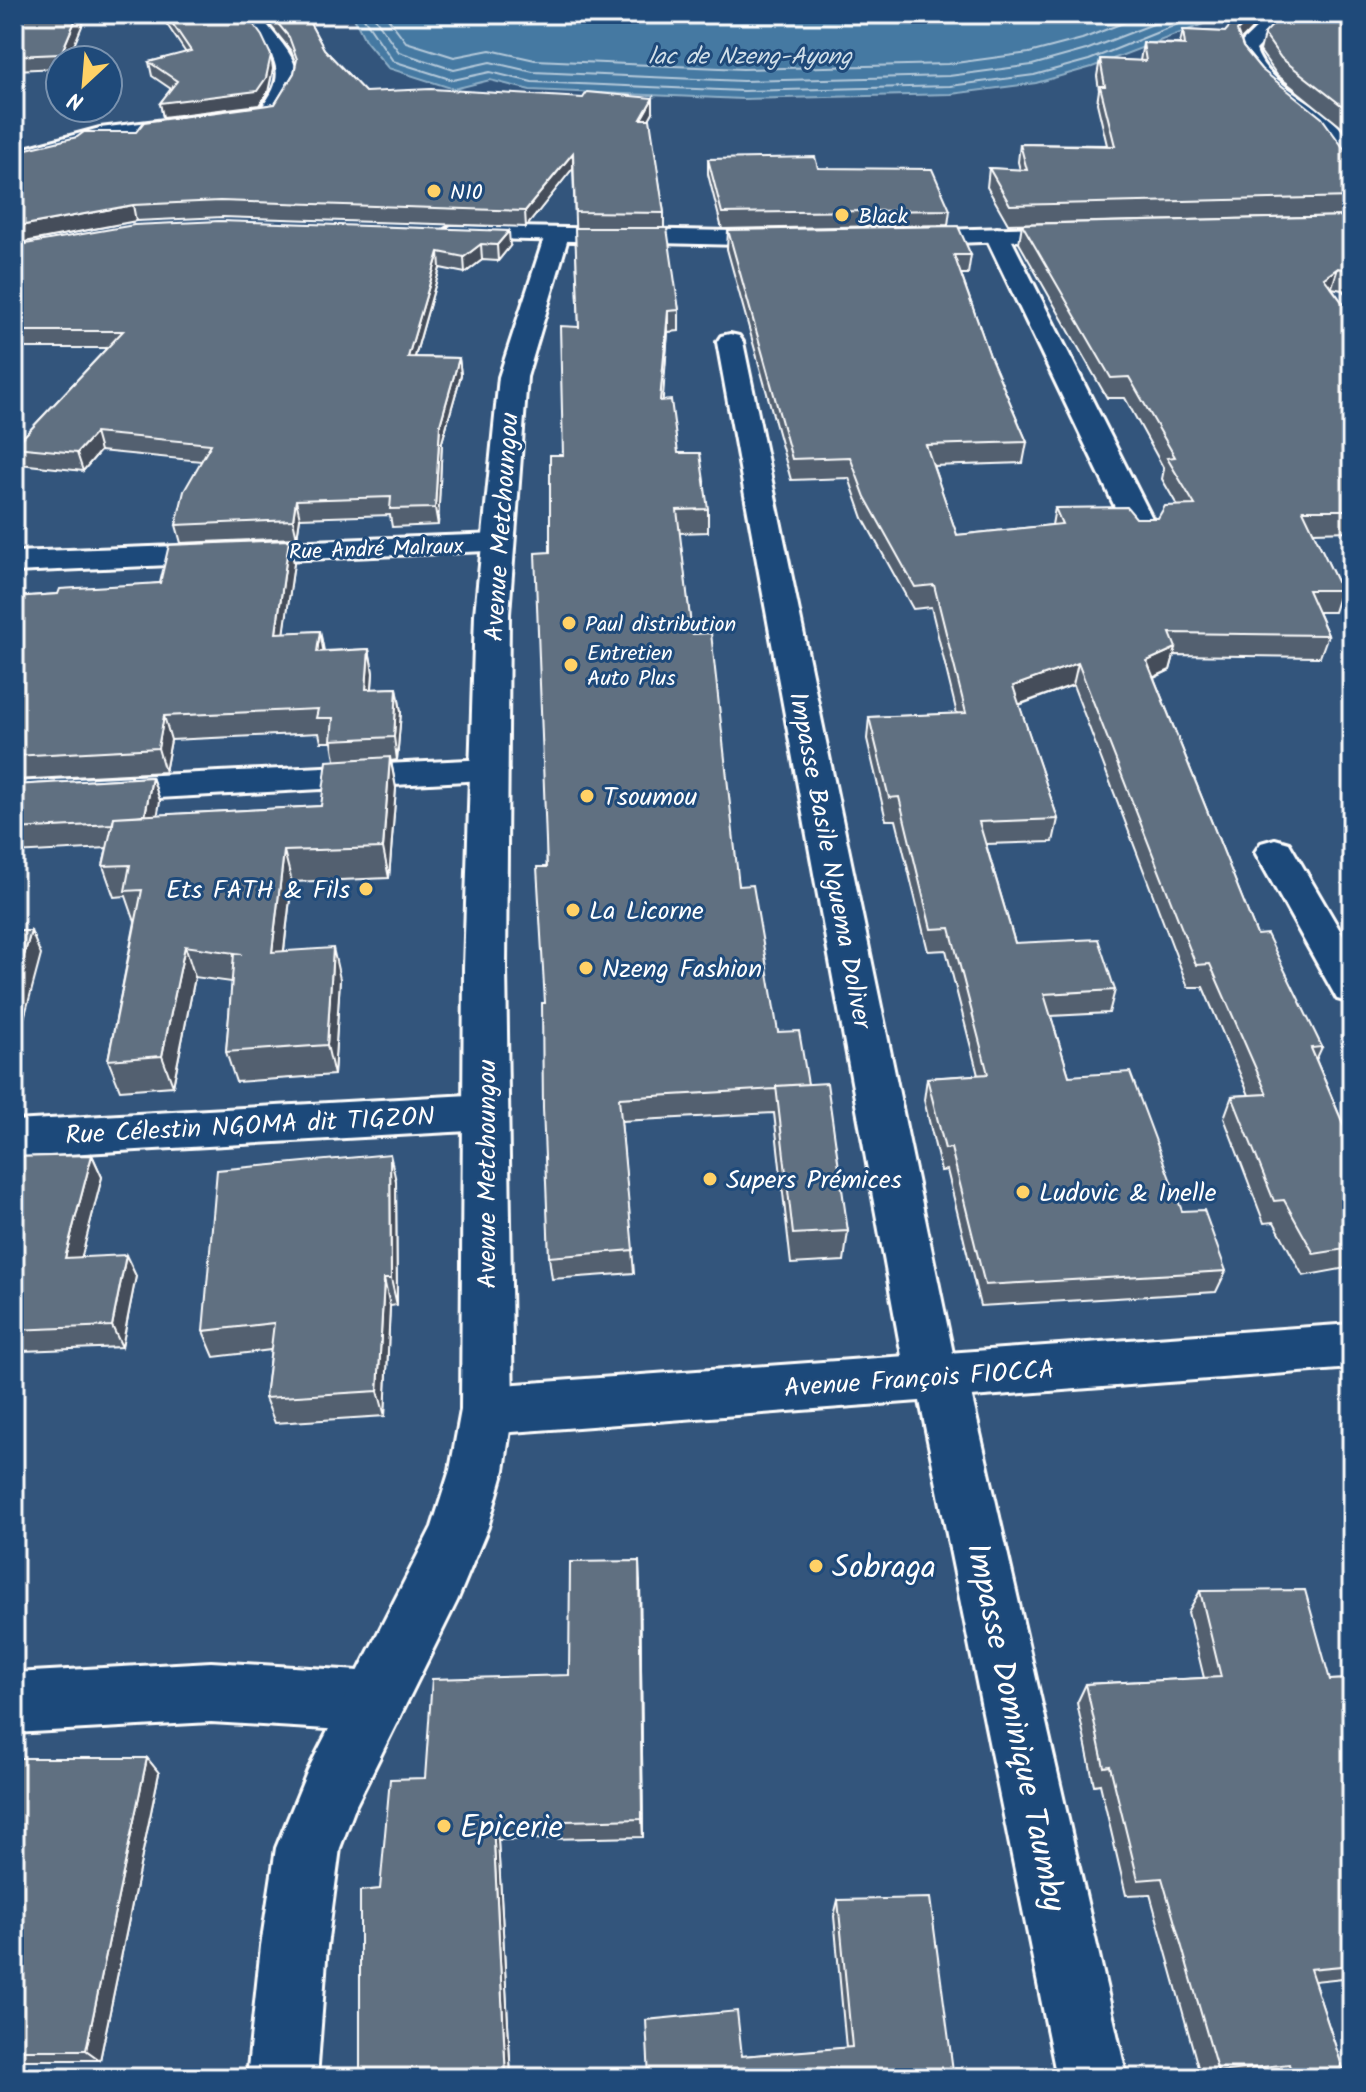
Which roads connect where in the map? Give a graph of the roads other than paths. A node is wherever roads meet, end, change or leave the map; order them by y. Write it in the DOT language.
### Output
graph roads {
  1 [pos="250,14"];
  2 [pos="1282,14"];
  3 [pos="14,158"];
  4 [pos="1352,165"];
  5 [pos="431,232"];
  6 [pos="1100,232"];
  7 [pos="997,235"];
  8 [pos="556,238"];
  9 [pos="883,238"];
  10 [pos="813,239"];
  11 [pos="730,342"];
  12 [pos="1142,530"];
  13 [pos="498,543"];
  14 [pos="14,562"];
  15 [pos="489,771"];
  16 [pos="14,794"];
  17 [pos="1275,852"];
  18 [pos="1352,988"];
  19 [pos="486,1112"];
  20 [pos="14,1139"];
  21 [pos="1352,1346"];
  22 [pos="937,1377"];
  23 [pos="487,1410"];
  24 [pos="376,1702"];
  25 [pos="14,1703"];
  26 [pos="282,2078"];
  27 [pos="1092,2078"];
  1 -- 3 [label="street"];
  2 -- 4 [label="street"];
  5 -- 8 [label="street"];
  6 -- 7 [label="street"];
  7 -- 9 [label="street"];
  7 -- 12 [label="street"];
  8 -- 10 [label="street"];
  8 -- 13 [label="street, Avenue Metchoungou"];
  11 -- 22 [label="street, Impasse Basile Nguema Doliver"];
  13 -- 14 [label="street, Rue André Malraux"];
  13 -- 15 [label="street, Avenue Metchoungou"];
  15 -- 16 [label="street"];
  15 -- 19 [label="street, Avenue Metchoungou"];
  17 -- 18 [label="street"];
  19 -- 20 [label="street, Rue Célestin NGOMA dit TIGZON"];
  19 -- 23 [label="street, Avenue Metchoungou"];
  21 -- 22 [label="street, Avenue François FIOCCA"];
  22 -- 23 [label="street, Avenue François FIOCCA"];
  22 -- 27 [label="street, Impasse Dominique Taumby"];
  23 -- 24 [label="street, Avenue Metchoungou"];
  24 -- 25 [label="street"];
  24 -- 26 [label="street, Avenue Metchoungou"];
}
